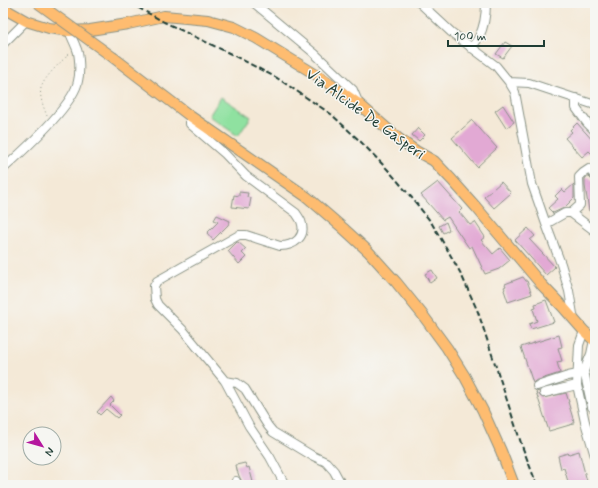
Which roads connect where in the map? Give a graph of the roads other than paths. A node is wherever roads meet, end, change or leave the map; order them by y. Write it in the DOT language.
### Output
graph roads {
  1 [pos="38,3"];
  2 [pos="254,3"];
  3 [pos="420,3"];
  4 [pos="486,3"];
  5 [pos="3,8"];
  6 [pos="26,21"];
  7 [pos="69,31"];
  8 [pos="3,44"];
  9 [pos="471,48"];
  10 [pos="509,82"];
  11 [pos="576,98"];
  12 [pos="359,104"];
  13 [pos="595,105"];
  14 [pos="190,116"];
  15 [pos="595,131"];
  16 [pos="3,169"];
  17 [pos="595,176"];
  18 [pos="571,213"];
  19 [pos="546,224"];
  20 [pos="595,231"];
  21 [pos="575,321"];
  22 [pos="584,331"];
  23 [pos="595,340"];
  24 [pos="593,355"];
  25 [pos="578,374"];
  26 [pos="225,380"];
  27 [pos="536,386"];
  28 [pos="577,386"];
  29 [pos="544,393"];
  30 [pos="593,407"];
  31 [pos="582,410"];
  32 [pos="595,456"];
  33 [pos="340,482"];
  34 [pos="285,485"];
  35 [pos="514,485"];
  1 -- 14 [label="main road, bridge"];
  2 -- 12 [label="street"];
  3 -- 9 [label="street"];
  4 -- 9 [label="street"];
  5 -- 6 [label="main road, Via Alcide De Gasperi"];
  6 -- 7 [label="main road, Via Alcide De Gasperi"];
  6 -- 8 [label="street"];
  7 -- 12 [label="main road, Via Alcide De Gasperi"];
  7 -- 16 [label="street"];
  9 -- 10 [label="street"];
  10 -- 11 [label="street"];
  10 -- 19 [label="street"];
  11 -- 13 [label="street"];
  11 -- 15 [label="street"];
  12 -- 21 [label="main road, Via Alcide De Gasperi"];
  14 -- 26 [label="street"];
  14 -- 35 [label="main road"];
  17 -- 18 [label="street"];
  18 -- 19 [label="street"];
  18 -- 20 [label="street"];
  19 -- 21 [label="street"];
  21 -- 22 [label="main road, Via Alcide De Gasperi"];
  22 -- 23 [label="main road, Via Alcide De Gasperi"];
  22 -- 25 [label="street"];
  23 -- 24 [label="street"];
  24 -- 30 [label="street"];
  25 -- 27 [label="street"];
  25 -- 28 [label="street"];
  26 -- 33 [label="street"];
  26 -- 34 [label="street"];
  28 -- 29 [label="street"];
  28 -- 31 [label="street"];
  30 -- 31 [label="street"];
  31 -- 32 [label="street"];
}
